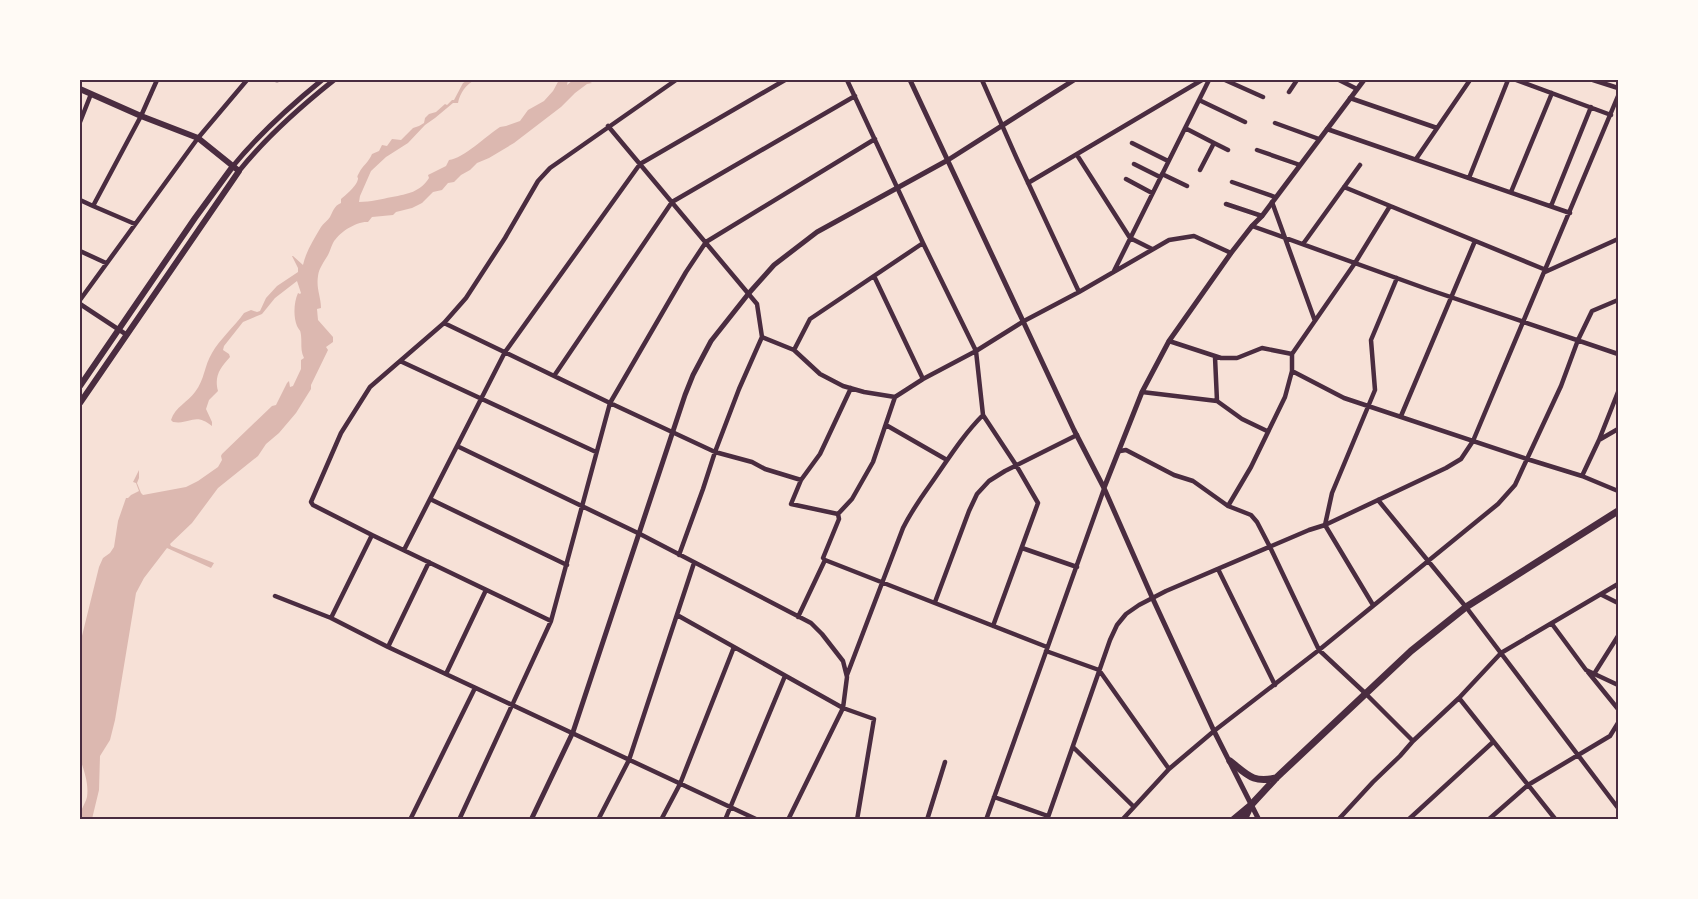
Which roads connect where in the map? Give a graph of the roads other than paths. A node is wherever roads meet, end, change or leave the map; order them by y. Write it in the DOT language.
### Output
graph roads {
  1 [pos="157,80"];
  2 [pos="247,80"];
  3 [pos="322,80"];
  4 [pos="334,80"];
  5 [pos="676,80"];
  6 [pos="785,80"];
  7 [pos="847,80"];
  8 [pos="910,80"];
  9 [pos="982,80"];
  10 [pos="1074,80"];
  11 [pos="1202,80"];
  12 [pos="1209,80"];
  13 [pos="1225,80"];
  14 [pos="1297,80"];
  15 [pos="1339,80"];
  16 [pos="1364,80"];
  17 [pos="1470,80"];
  18 [pos="1508,80"];
  19 [pos="1516,80"];
  20 [pos="1593,80"];
  21 [pos="1612,80"];
  22 [pos="80,89"];
  23 [pos="1357,89"];
  24 [pos="1618,89"];
  25 [pos="1289,92"];
  26 [pos="1552,93"];
  27 [pos="91,94"];
  28 [pos="855,96"];
  29 [pos="1618,96"];
  30 [pos="1263,97"];
  31 [pos="1350,98"];
  32 [pos="1199,100"];
  33 [pos="1591,107"];
  34 [pos="1611,115"];
  35 [pos="141,116"];
  36 [pos="80,122"];
  37 [pos="1245,122"];
  38 [pos="1275,123"];
  39 [pos="1003,125"];
  40 [pos="608,126"];
  41 [pos="1185,128"];
  42 [pos="1437,128"];
  43 [pos="1327,129"];
  44 [pos="198,138"];
  45 [pos="875,139"];
  46 [pos="1319,139"];
  47 [pos="1132,142"];
  48 [pos="1214,143"];
  49 [pos="1228,150"];
  50 [pos="1257,150"];
  51 [pos="1077,155"];
  52 [pos="1416,159"];
  53 [pos="948,160"];
  54 [pos="1168,161"];
  55 [pos="640,164"];
  56 [pos="1134,164"];
  57 [pos="1300,165"];
  58 [pos="1360,165"];
  59 [pos="233,166"];
  60 [pos="1200,170"];
  61 [pos="239,171"];
  62 [pos="1161,176"];
  63 [pos="1469,178"];
  64 [pos="1126,179"];
  65 [pos="1233,182"];
  66 [pos="1028,183"];
  67 [pos="1187,186"];
  68 [pos="897,187"];
  69 [pos="1344,187"];
  70 [pos="1511,192"];
  71 [pos="1152,193"];
  72 [pos="1274,199"];
  73 [pos="80,200"];
  74 [pos="672,202"];
  75 [pos="1226,204"];
  76 [pos="93,206"];
  77 [pos="1390,206"];
  78 [pos="1551,206"];
  79 [pos="1570,213"];
  80 [pos="1262,216"];
  81 [pos="135,224"];
  82 [pos="1252,226"];
  83 [pos="1130,238"];
  84 [pos="1286,239"];
  85 [pos="1618,240"];
  86 [pos="1475,241"];
  87 [pos="706,242"];
  88 [pos="923,243"];
  89 [pos="1303,244"];
  90 [pos="1152,249"];
  91 [pos="80,251"];
  92 [pos="1232,253"];
  93 [pos="106,263"];
  94 [pos="1355,263"];
  95 [pos="1545,271"];
  96 [pos="1114,272"];
  97 [pos="874,276"];
  98 [pos="1397,278"];
  99 [pos="1079,292"];
  100 [pos="749,293"];
  101 [pos="1451,298"];
  102 [pos="1618,300"];
  103 [pos="80,302"];
  104 [pos="1024,321"];
  105 [pos="1315,321"];
  106 [pos="1524,322"];
  107 [pos="444,323"];
  108 [pos="118,329"];
  109 [pos="127,335"];
  110 [pos="762,336"];
  111 [pos="1578,340"];
  112 [pos="1169,342"];
  113 [pos="794,350"];
  114 [pos="976,351"];
  115 [pos="505,352"];
  116 [pos="1292,354"];
  117 [pos="1618,354"];
  118 [pos="1215,357"];
  119 [pos="400,361"];
  120 [pos="1292,371"];
  121 [pos="554,376"];
  122 [pos="923,379"];
  123 [pos="80,386"];
  124 [pos="851,388"];
  125 [pos="1142,392"];
  126 [pos="1618,392"];
  127 [pos="895,397"];
  128 [pos="482,398"];
  129 [pos="1217,400"];
  130 [pos="610,403"];
  131 [pos="80,404"];
  132 [pos="1368,405"];
  133 [pos="983,414"];
  134 [pos="1401,416"];
  135 [pos="885,425"];
  136 [pos="1618,429"];
  137 [pos="1267,431"];
  138 [pos="672,432"];
  139 [pos="1077,435"];
  140 [pos="1599,440"];
  141 [pos="1473,441"];
  142 [pos="457,446"];
  143 [pos="1120,451"];
  144 [pos="596,452"];
  145 [pos="715,452"];
  146 [pos="1527,459"];
  147 [pos="947,460"];
  148 [pos="1016,465"];
  149 [pos="1582,476"];
  150 [pos="801,480"];
  151 [pos="1104,489"];
  152 [pos="1618,491"];
  153 [pos="430,499"];
  154 [pos="1378,500"];
  155 [pos="582,506"];
  156 [pos="1228,506"];
  157 [pos="1618,511"];
  158 [pos="838,514"];
  159 [pos="1324,525"];
  160 [pos="640,534"];
  161 [pos="372,535"];
  162 [pos="1270,547"];
  163 [pos="1022,548"];
  164 [pos="404,550"];
  165 [pos="679,555"];
  166 [pos="825,560"];
  167 [pos="1428,561"];
  168 [pos="429,562"];
  169 [pos="694,563"];
  170 [pos="567,565"];
  171 [pos="1077,567"];
  172 [pos="1218,569"];
  173 [pos="884,582"];
  174 [pos="1618,584"];
  175 [pos="486,590"];
  176 [pos="1602,595"];
  177 [pos="275,596"];
  178 [pos="1152,597"];
  179 [pos="935,602"];
  180 [pos="1618,603"];
  181 [pos="1373,605"];
  182 [pos="1466,607"];
  183 [pos="677,615"];
  184 [pos="798,617"];
  185 [pos="331,618"];
  186 [pos="551,621"];
  187 [pos="1552,624"];
  188 [pos="993,626"];
  189 [pos="1618,636"];
  190 [pos="388,647"];
  191 [pos="734,647"];
  192 [pos="1047,649"];
  193 [pos="1319,650"];
  194 [pos="1501,653"];
  195 [pos="1099,669"];
  196 [pos="1586,670"];
  197 [pos="446,674"];
  198 [pos="1594,674"];
  199 [pos="785,676"];
  200 [pos="847,677"];
  201 [pos="1275,685"];
  202 [pos="1618,685"];
  203 [pos="475,688"];
  204 [pos="1365,693"];
  205 [pos="1459,698"];
  206 [pos="512,705"];
  207 [pos="843,708"];
  208 [pos="1618,709"];
  209 [pos="1618,723"];
  210 [pos="1214,731"];
  211 [pos="573,732"];
  212 [pos="1413,741"];
  213 [pos="1493,742"];
  214 [pos="1073,747"];
  215 [pos="1578,754"];
  216 [pos="629,760"];
  217 [pos="1230,761"];
  218 [pos="945,762"];
  219 [pos="1169,769"];
  220 [pos="1276,778"];
  221 [pos="680,784"];
  222 [pos="1528,785"];
  223 [pos="994,797"];
  224 [pos="1251,805"];
  225 [pos="731,806"];
  226 [pos="1133,806"];
  227 [pos="1618,808"];
  228 [pos="1047,818"];
  229 [pos="410,819"];
  230 [pos="459,819"];
  231 [pos="531,819"];
  232 [pos="598,819"];
  233 [pos="661,819"];
  234 [pos="725,819"];
  235 [pos="758,819"];
  236 [pos="788,819"];
  237 [pos="857,819"];
  238 [pos="927,819"];
  239 [pos="986,819"];
  240 [pos="1122,819"];
  241 [pos="1233,819"];
  242 [pos="1244,819"];
  243 [pos="1259,819"];
  244 [pos="1338,819"];
  245 [pos="1408,819"];
  246 [pos="1488,819"];
  247 [pos="1556,819"];
  1 -- 35 [label="street"];
  2 -- 44 [label="street"];
  3 -- 59 [label="street"];
  4 -- 61 [label="street"];
  5 -- 40 [label="street"];
  6 -- 55 [label="street"];
  7 -- 28 [label="street"];
  8 -- 53 [label="street"];
  9 -- 39 [label="street"];
  10 -- 39 [label="street"];
  11 -- 51 [label="street"];
  12 -- 32 [label="street"];
  13 -- 30 [label="street"];
  14 -- 25 [label="street"];
  15 -- 23 [label="street"];
  16 -- 23 [label="street"];
  17 -- 42 [label="street"];
  18 -- 63 [label="street"];
  19 -- 26 [label="street"];
  20 -- 24 [label="street"];
  21 -- 24 [label="street"];
  22 -- 27 [label="main road"];
  23 -- 31 [label="street"];
  26 -- 33 [label="street"];
  26 -- 70 [label="street"];
  27 -- 35 [label="main road"];
  27 -- 36 [label="street"];
  28 -- 45 [label="street"];
  28 -- 74 [label="street"];
  29 -- 34 [label="street"];
  31 -- 42 [label="street"];
  31 -- 43 [label="street"];
  32 -- 37 [label="street"];
  32 -- 41 [label="street"];
  33 -- 34 [label="street"];
  33 -- 78 [label="street"];
  34 -- 79 [label="street"];
  35 -- 44 [label="main road"];
  35 -- 76 [label="street"];
  38 -- 46 [label="street"];
  39 -- 53 [label="street"];
  39 -- 66 [label="street"];
  40 -- 55 [label="street"];
  40 -- 107 [label="street"];
  41 -- 48 [label="street"];
  41 -- 54 [label="street"];
  42 -- 52 [label="street"];
  43 -- 46 [label="street"];
  43 -- 52 [label="street"];
  44 -- 59 [label="main road"];
  44 -- 81 [label="street"];
  45 -- 68 [label="street"];
  45 -- 87 [label="street"];
  46 -- 57 [label="street"];
  47 -- 54 [label="street"];
  48 -- 49 [label="street"];
  48 -- 60 [label="street"];
  50 -- 57 [label="street"];
  51 -- 66 [label="street"];
  51 -- 83 [label="street"];
  52 -- 63 [label="street"];
  53 -- 68 [label="street"];
  53 -- 104 [label="street"];
  54 -- 62 [label="street"];
  55 -- 74 [label="street"];
  55 -- 115 [label="street"];
  56 -- 62 [label="street"];
  57 -- 72 [label="street"];
  58 -- 69 [label="street"];
  59 -- 61 [label="main road"];
  59 -- 108 [label="main road"];
  61 -- 109 [label="main road"];
  62 -- 67 [label="street"];
  62 -- 71 [label="street"];
  63 -- 70 [label="street"];
  64 -- 71 [label="street"];
  65 -- 72 [label="street"];
  66 -- 99 [label="street"];
  68 -- 88 [label="street"];
  68 -- 100 [label="street"];
  69 -- 77 [label="street"];
  69 -- 89 [label="street"];
  70 -- 78 [label="street"];
  71 -- 83 [label="street"];
  72 -- 80 [label="street"];
  72 -- 84 [label="street"];
  73 -- 76 [label="street"];
  74 -- 87 [label="street"];
  74 -- 121 [label="street"];
  75 -- 80 [label="street"];
  76 -- 81 [label="street"];
  77 -- 86 [label="street"];
  77 -- 94 [label="street"];
  78 -- 79 [label="street"];
  79 -- 95 [label="street"];
  80 -- 82 [label="street"];
  81 -- 93 [label="street"];
  82 -- 84 [label="street"];
  82 -- 92 [label="street"];
  83 -- 90 [label="street"];
  83 -- 96 [label="street"];
  84 -- 89 [label="street"];
  84 -- 105 [label="street"];
  85 -- 95 [label="street"];
  86 -- 95 [label="street"];
  86 -- 101 [label="street"];
  87 -- 100 [label="street"];
  87 -- 130 [label="street"];
  88 -- 97 [label="street"];
  88 -- 114 [label="street"];
  89 -- 94 [label="street"];
  90 -- 92 [label="street"];
  90 -- 96 [label="street"];
  91 -- 93 [label="street"];
  92 -- 112 [label="street"];
  93 -- 103 [label="street"];
  94 -- 98 [label="street"];
  94 -- 105 [label="street"];
  95 -- 106 [label="street"];
  96 -- 99 [label="street"];
  97 -- 113 [label="street"];
  97 -- 122 [label="street"];
  98 -- 101 [label="street"];
  98 -- 132 [label="street"];
  99 -- 104 [label="street"];
  100 -- 110 [label="street"];
  100 -- 138 [label="street"];
  101 -- 106 [label="street"];
  101 -- 134 [label="street"];
  102 -- 111 [label="street"];
  103 -- 108 [label="street"];
  104 -- 114 [label="street"];
  104 -- 139 [label="street"];
  105 -- 116 [label="street"];
  106 -- 111 [label="street"];
  106 -- 141 [label="street"];
  107 -- 115 [label="street"];
  107 -- 119 [label="street"];
  108 -- 109 [label="street"];
  108 -- 123 [label="main road"];
  109 -- 131 [label="main road"];
  110 -- 113 [label="street"];
  110 -- 145 [label="street"];
  111 -- 117 [label="street"];
  111 -- 146 [label="street"];
  112 -- 118 [label="street"];
  112 -- 125 [label="street"];
  113 -- 124 [label="street"];
  114 -- 122 [label="street"];
  114 -- 133 [label="street"];
  115 -- 121 [label="street"];
  115 -- 128 [label="street"];
  116 -- 118 [label="street"];
  116 -- 120 [label="street"];
  118 -- 129 [label="street"];
  119 -- 128 [label="street"];
  119 -- 161 [label="street"];
  120 -- 132 [label="street"];
  120 -- 137 [label="street"];
  121 -- 130 [label="street"];
  122 -- 127 [label="street"];
  124 -- 127 [label="street"];
  124 -- 150 [label="street"];
  125 -- 129 [label="street"];
  125 -- 143 [label="street"];
  126 -- 140 [label="street"];
  127 -- 135 [label="street"];
  128 -- 142 [label="street"];
  128 -- 144 [label="street"];
  129 -- 137 [label="street"];
  130 -- 138 [label="street"];
  130 -- 144 [label="street"];
  132 -- 134 [label="street"];
  132 -- 159 [label="street"];
  133 -- 147 [label="street"];
  133 -- 148 [label="street"];
  134 -- 141 [label="street"];
  135 -- 147 [label="street"];
  135 -- 158 [label="street"];
  136 -- 140 [label="street"];
  137 -- 156 [label="street"];
  138 -- 145 [label="street"];
  138 -- 160 [label="street"];
  139 -- 148 [label="street"];
  139 -- 151 [label="street"];
  140 -- 149 [label="street"];
  141 -- 146 [label="street"];
  141 -- 154 [label="street"];
  142 -- 153 [label="street"];
  142 -- 155 [label="street"];
  143 -- 151 [label="street"];
  143 -- 156 [label="street"];
  144 -- 155 [label="street"];
  145 -- 150 [label="street"];
  145 -- 165 [label="street"];
  146 -- 149 [label="street"];
  146 -- 167 [label="street"];
  147 -- 173 [label="street"];
  148 -- 163 [label="street"];
  148 -- 179 [label="street"];
  149 -- 152 [label="street"];
  150 -- 158 [label="street"];
  151 -- 171 [label="street"];
  151 -- 178 [label="street"];
  153 -- 164 [label="street"];
  153 -- 170 [label="street"];
  154 -- 159 [label="street"];
  154 -- 167 [label="street"];
  155 -- 160 [label="street"];
  155 -- 170 [label="street"];
  156 -- 162 [label="street"];
  157 -- 182 [label="main road"];
  158 -- 166 [label="street"];
  159 -- 162 [label="street"];
  159 -- 181 [label="street"];
  160 -- 165 [label="street"];
  160 -- 211 [label="street"];
  161 -- 164 [label="street"];
  161 -- 185 [label="street"];
  162 -- 172 [label="street"];
  162 -- 193 [label="street"];
  163 -- 171 [label="street"];
  163 -- 188 [label="street"];
  164 -- 168 [label="street"];
  165 -- 169 [label="street"];
  166 -- 173 [label="street"];
  166 -- 184 [label="street"];
  167 -- 181 [label="street"];
  167 -- 182 [label="street"];
  168 -- 175 [label="street"];
  168 -- 190 [label="street"];
  169 -- 183 [label="street"];
  169 -- 184 [label="street"];
  170 -- 186 [label="street"];
  171 -- 192 [label="street"];
  172 -- 178 [label="street"];
  172 -- 201 [label="street"];
  173 -- 179 [label="street"];
  173 -- 200 [label="street"];
  174 -- 176 [label="street"];
  175 -- 186 [label="street"];
  175 -- 197 [label="street"];
  176 -- 180 [label="street"];
  176 -- 187 [label="street"];
  177 -- 185 [label="street"];
  178 -- 195 [label="street"];
  178 -- 210 [label="street"];
  179 -- 188 [label="street"];
  181 -- 193 [label="street"];
  182 -- 194 [label="street"];
  182 -- 204 [label="main road"];
  183 -- 191 [label="street"];
  183 -- 216 [label="street"];
  184 -- 200 [label="street"];
  185 -- 190 [label="street"];
  186 -- 206 [label="street"];
  187 -- 194 [label="street"];
  187 -- 196 [label="street"];
  188 -- 192 [label="street"];
  189 -- 198 [label="street"];
  190 -- 197 [label="street"];
  191 -- 199 [label="street"];
  191 -- 221 [label="street"];
  192 -- 195 [label="street"];
  192 -- 223 [label="street"];
  193 -- 201 [label="street"];
  193 -- 204 [label="street"];
  194 -- 205 [label="street"];
  194 -- 215 [label="street"];
  195 -- 214 [label="street"];
  195 -- 219 [label="street"];
  196 -- 198 [label="street"];
  196 -- 208 [label="street"];
  197 -- 203 [label="street"];
  198 -- 202 [label="street"];
  199 -- 207 [label="street"];
  199 -- 225 [label="street"];
  200 -- 207 [label="street"];
  201 -- 210 [label="street"];
  203 -- 206 [label="street"];
  203 -- 229 [label="street"];
  204 -- 212 [label="street"];
  204 -- 220 [label="main road"];
  205 -- 212 [label="street"];
  205 -- 213 [label="street"];
  206 -- 211 [label="street"];
  206 -- 230 [label="street"];
  207 -- 236 [label="street"];
  207 -- 237 [label="street"];
  209 -- 215 [label="street"];
  210 -- 217 [label="street"];
  210 -- 219 [label="street"];
  211 -- 216 [label="street"];
  211 -- 231 [label="street"];
  212 -- 244 [label="street"];
  213 -- 222 [label="street"];
  213 -- 245 [label="street"];
  214 -- 226 [label="street"];
  214 -- 228 [label="street"];
  215 -- 222 [label="street"];
  215 -- 227 [label="street"];
  216 -- 221 [label="street"];
  216 -- 232 [label="street"];
  217 -- 220 [label="main road"];
  217 -- 224 [label="street"];
  218 -- 238 [label="street"];
  219 -- 226 [label="street"];
  220 -- 224 [label="main road"];
  221 -- 225 [label="street"];
  221 -- 233 [label="street"];
  222 -- 246 [label="street"];
  222 -- 247 [label="street"];
  223 -- 228 [label="street"];
  223 -- 239 [label="street"];
  224 -- 241 [label="main road"];
  224 -- 242 [label="main road"];
  224 -- 243 [label="street"];
  225 -- 234 [label="street"];
  225 -- 235 [label="street"];
  226 -- 240 [label="street"];
}
